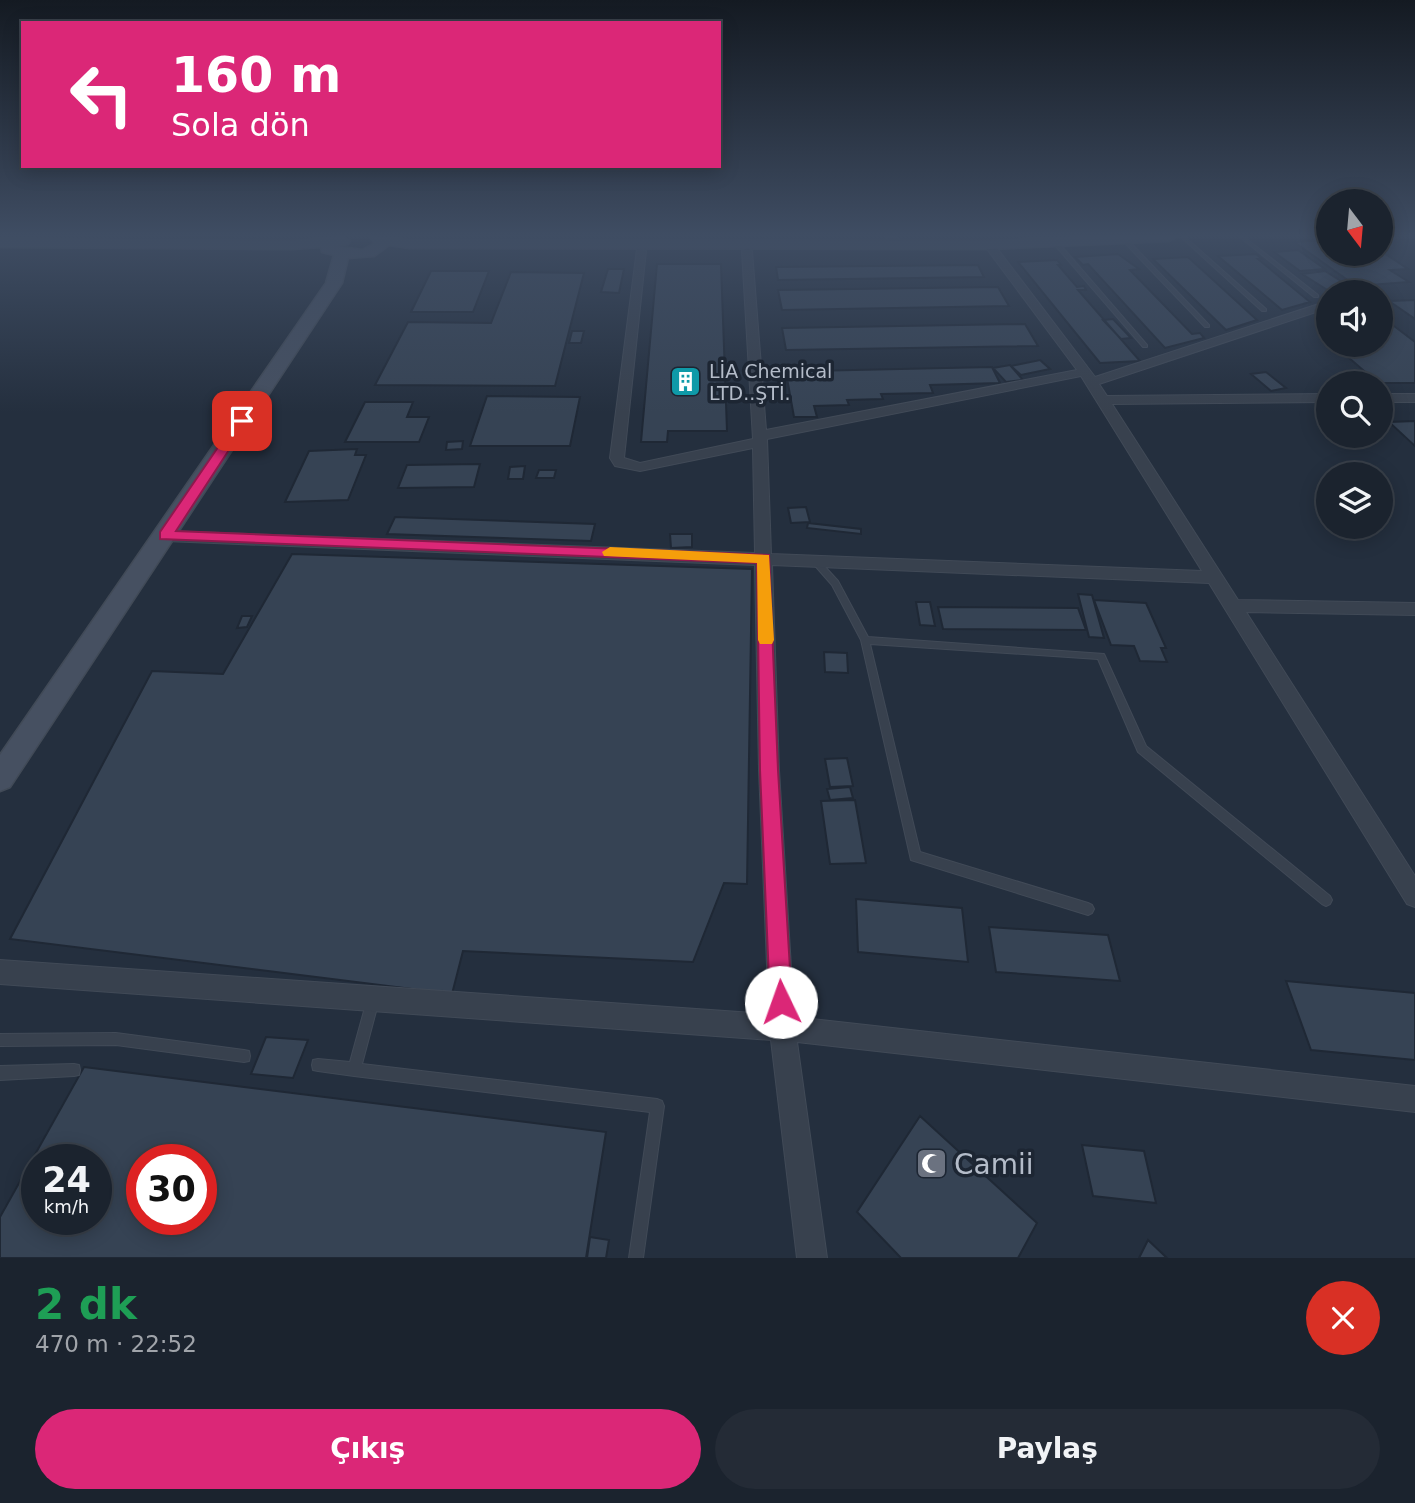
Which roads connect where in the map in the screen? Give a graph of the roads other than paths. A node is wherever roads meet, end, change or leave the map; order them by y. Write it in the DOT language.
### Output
graph roads {
  1 [pos="326,296"];
  2 [pos="636,296"];
  3 [pos="750,296"];
  4 [pos="1027,296"];
  5 [pos="1102,296"];
  6 [pos="1178,296"];
  7 [pos="1248,296"];
  8 [pos="1316,308"];
  9 [pos="1264,310"];
  10 [pos="1207,326"];
  11 [pos="1145,346"];
  12 [pos="1089,377"];
  13 [pos="1316,398"];
  14 [pos="1393,398"];
  15 [pos="1415,398"];
  16 [pos="1104,400"];
  17 [pos="760,439"];
  18 [pos="166,536"];
  19 [pos="764,558"];
  20 [pos="814,561"];
  21 [pos="1215,577"];
  22 [pos="1233,606"];
  23 [pos="1415,610"];
  24 [pos="865,640"];
  25 [pos="0,778"];
  26 [pos="1415,896"];
  27 [pos="1326,900"];
  28 [pos="1088,909"];
  29 [pos="0,972"];
  30 [pos="374,999"];
  31 [pos="782,1028"];
  32 [pos="0,1041"];
  33 [pos="244,1055"];
  34 [pos="318,1065"];
  35 [pos="74,1070"];
  36 [pos="354,1070"];
  37 [pos="0,1073"];
  38 [pos="1415,1099"];
  39 [pos="636,1258"];
  40 [pos="812,1258"];
  1 -- 18 [label="main road"];
  2 -- 17 [label="street"];
  3 -- 17 [label="street"];
  4 -- 12 [label="street"];
  5 -- 11 [label="lane"];
  6 -- 10 [label="lane"];
  7 -- 9 [label="lane"];
  8 -- 12 [label="street"];
  12 -- 16 [label="street"];
  12 -- 17 [label="street"];
  13 -- 16 [label="street"];
  14 -- 15 [label="street"];
  16 -- 21 [label="street"];
  17 -- 19 [label="street"];
  18 -- 19 [label="street"];
  18 -- 25 [label="main road"];
  19 -- 20 [label="street"];
  19 -- 31 [label="street"];
  20 -- 21 [label="street"];
  20 -- 24 [label="lane"];
  21 -- 22 [label="street"];
  22 -- 23 [label="street"];
  22 -- 26 [label="street"];
  24 -- 27 [label="lane"];
  24 -- 28 [label="lane"];
  29 -- 30 [label="street"];
  30 -- 31 [label="street"];
  30 -- 36 [label="lane"];
  31 -- 38 [label="street"];
  31 -- 40 [label="street"];
  32 -- 33 [label="lane"];
  34 -- 36 [label="lane"];
  35 -- 37 [label="lane"];
  36 -- 39 [label="lane"];
}
